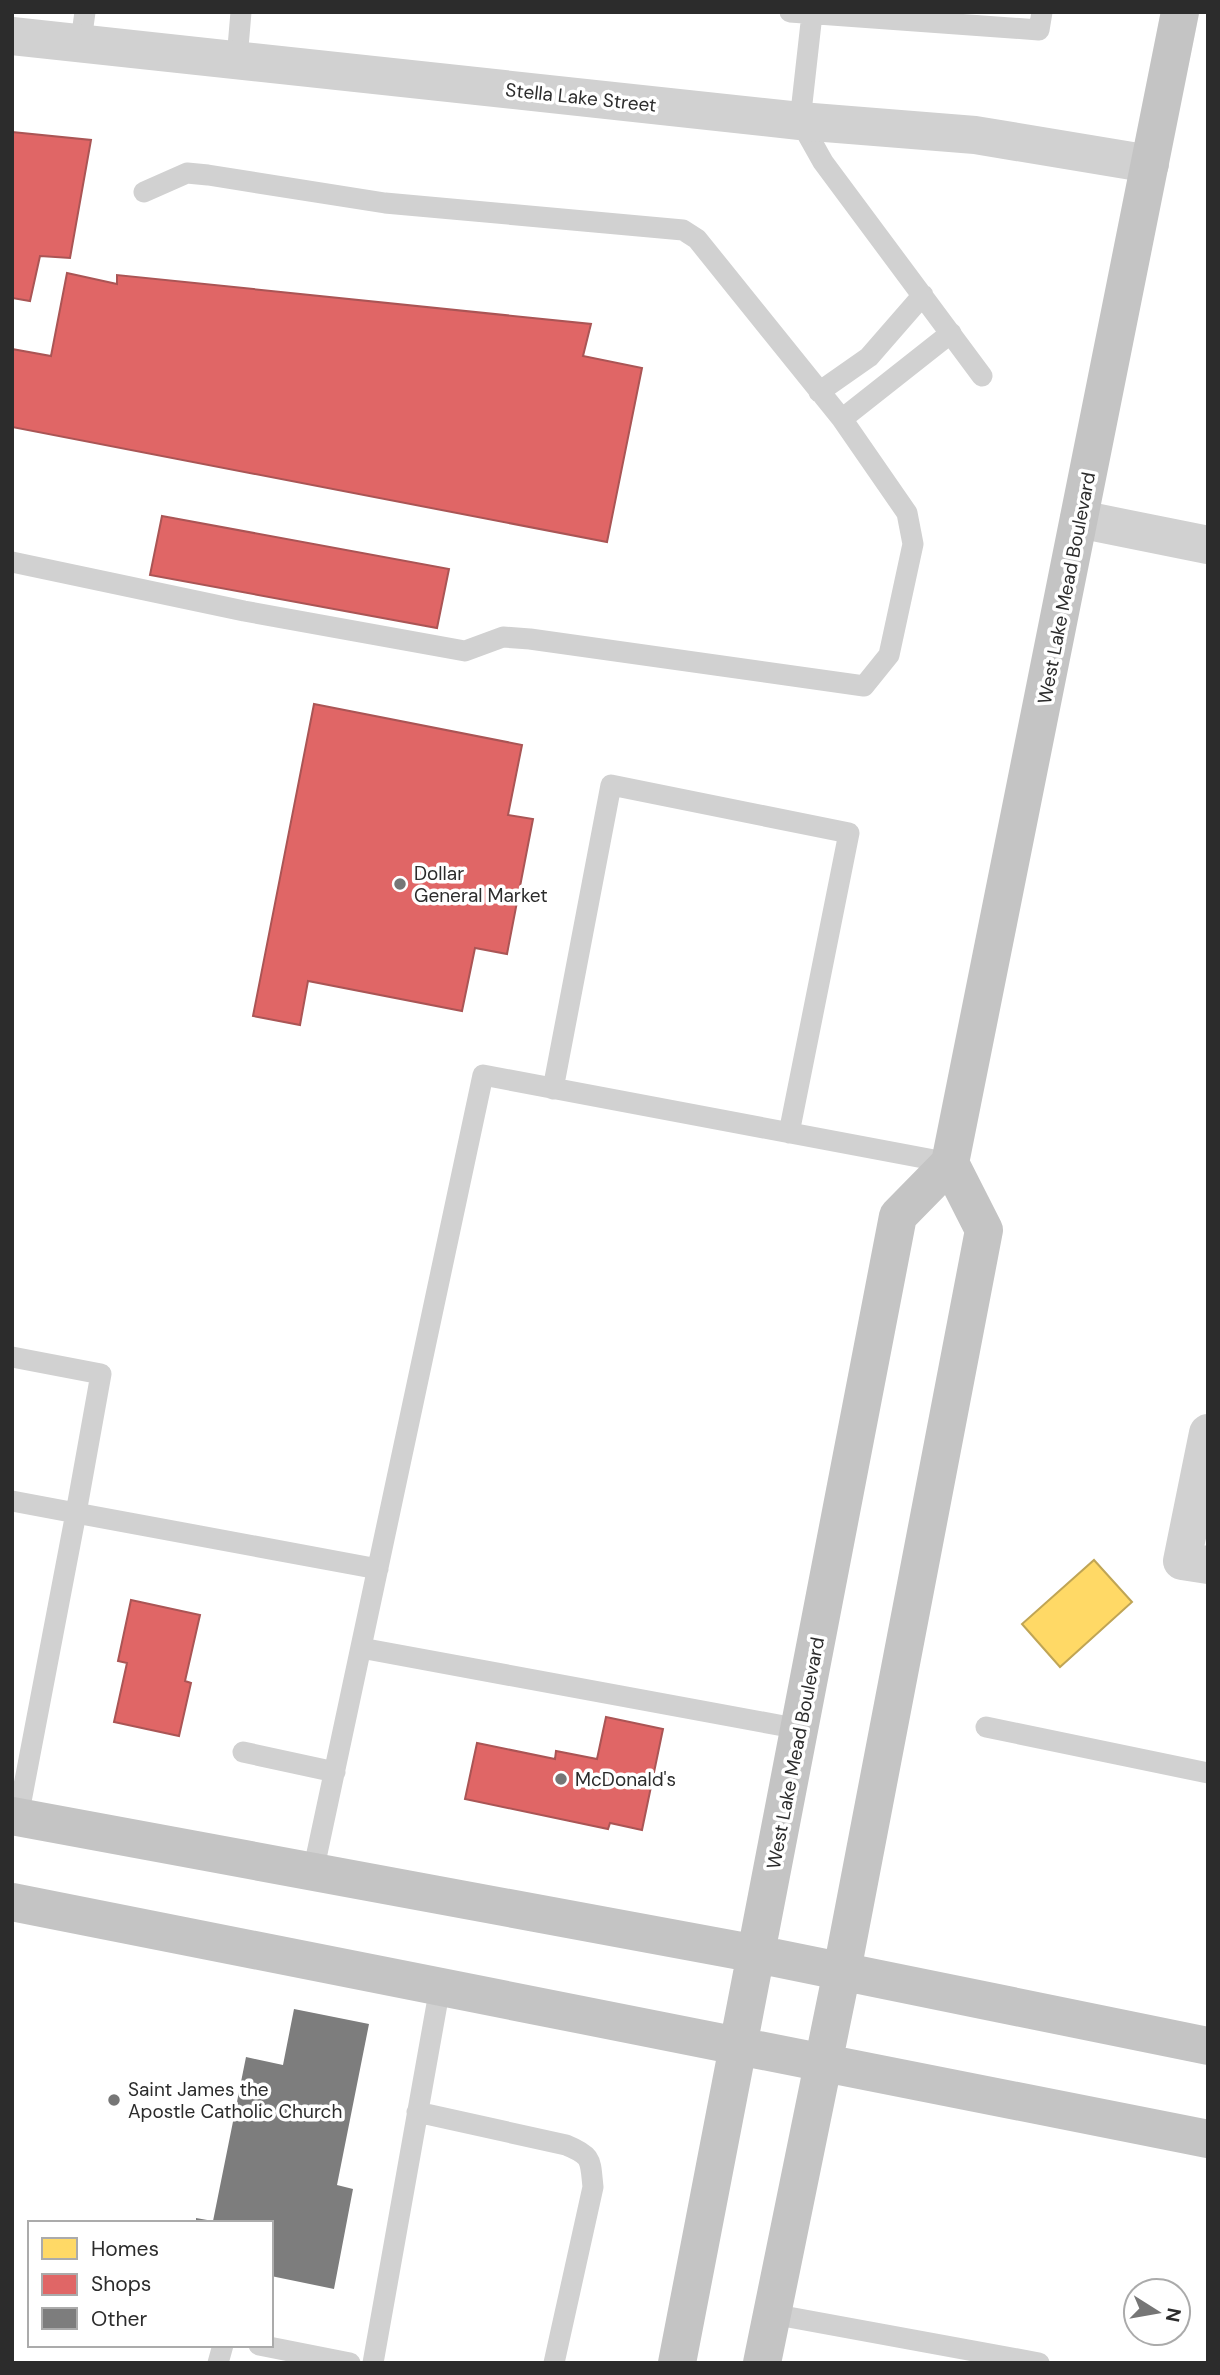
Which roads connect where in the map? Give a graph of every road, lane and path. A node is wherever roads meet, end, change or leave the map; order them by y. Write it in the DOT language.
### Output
graph roads {
  1 [pos="241,12"];
  2 [pos="790,12"];
  3 [pos="1042,12"];
  4 [pos="1180,12"];
  5 [pos="812,14"];
  6 [pos="83,27"];
  7 [pos="12,36"];
  8 [pos="237,59"];
  9 [pos="800,121"];
  10 [pos="1150,164"];
  11 [pos="144,192"];
  12 [pos="923,295"];
  13 [pos="951,333"];
  14 [pos="982,376"];
  15 [pos="819,392"];
  16 [pos="842,419"];
  17 [pos="1079,519"];
  18 [pos="1208,545"];
  19 [pos="12,562"];
  20 [pos="553,1089"];
  21 [pos="789,1133"];
  22 [pos="950,1163"];
  23 [pos="12,1357"];
  24 [pos="1208,1433"];
  25 [pos="12,1502"];
  26 [pos="76,1513"];
  27 [pos="1195,1563"];
  28 [pos="378,1569"];
  29 [pos="361,1648"];
  30 [pos="986,1727"];
  31 [pos="800,1729"];
  32 [pos="243,1752"];
  33 [pos="335,1772"];
  34 [pos="1208,1773"];
  35 [pos="14,1819"];
  36 [pos="313,1872"];
  37 [pos="12,1902"];
  38 [pos="757,1954"];
  39 [pos="842,1971"];
  40 [pos="440,1987"];
  41 [pos="739,2046"];
  42 [pos="1208,2046"];
  43 [pos="822,2063"];
  44 [pos="417,2112"];
  45 [pos="1208,2139"];
  46 [pos="772,2314"];
  47 [pos="270,2347"];
  48 [pos="349,2363"];
  49 [pos="373,2363"];
  50 [pos="554,2363"];
  51 [pos="677,2363"];
  52 [pos="762,2363"];
  53 [pos="1040,2363"];
  1 -- 8 [label="lane"];
  2 -- 5 [label="lane"];
  3 -- 5 [label="lane"];
  4 -- 10 [label="main road, West Lake Mead Boulevard"];
  5 -- 9 [label="lane"];
  6 -- 7 [label="street, Stella Lake Street"];
  6 -- 8 [label="street, Stella Lake Street"];
  8 -- 9 [label="street, Stella Lake Street"];
  9 -- 10 [label="street, Stella Lake Street"];
  9 -- 12 [label="lane"];
  10 -- 17 [label="main road, West Lake Mead Boulevard"];
  11 -- 15 [label="lane"];
  12 -- 13 [label="lane"];
  12 -- 15 [label="lane"];
  13 -- 14 [label="lane"];
  13 -- 16 [label="lane"];
  15 -- 16 [label="lane"];
  16 -- 19 [label="lane"];
  17 -- 18 [label="street"];
  17 -- 22 [label="main road, West Lake Mead Boulevard"];
  20 -- 21 [label="lane"];
  20 -- 21 [label="lane"];
  20 -- 28 [label="lane"];
  21 -- 22 [label="lane"];
  22 -- 31 [label="main road, West Lake Mead Boulevard"];
  22 -- 39 [label="main road"];
  23 -- 26 [label="lane"];
  24 -- 27 [label="street"];
  25 -- 26 [label="lane"];
  26 -- 28 [label="lane"];
  26 -- 35 [label="lane"];
  28 -- 29 [label="lane"];
  29 -- 31 [label="lane"];
  29 -- 33 [label="lane"];
  30 -- 34 [label="lane"];
  31 -- 38 [label="main road, West Lake Mead Boulevard"];
  32 -- 33 [label="lane"];
  33 -- 36 [label="lane"];
  35 -- 36 [label="main road"];
  36 -- 38 [label="main road"];
  37 -- 40 [label="main road"];
  38 -- 39 [label="main road"];
  38 -- 41 [label="main road, West Lake Mead Boulevard"];
  39 -- 42 [label="main road"];
  39 -- 43 [label="main road"];
  40 -- 41 [label="main road"];
  40 -- 44 [label="lane"];
  41 -- 43 [label="main road"];
  41 -- 51 [label="main road, West Lake Mead Boulevard"];
  43 -- 45 [label="main road"];
  43 -- 46 [label="main road"];
  44 -- 49 [label="lane"];
  44 -- 50 [label="lane"];
  46 -- 52 [label="main road"];
  46 -- 53 [label="lane"];
  47 -- 48 [label="lane"];
}
